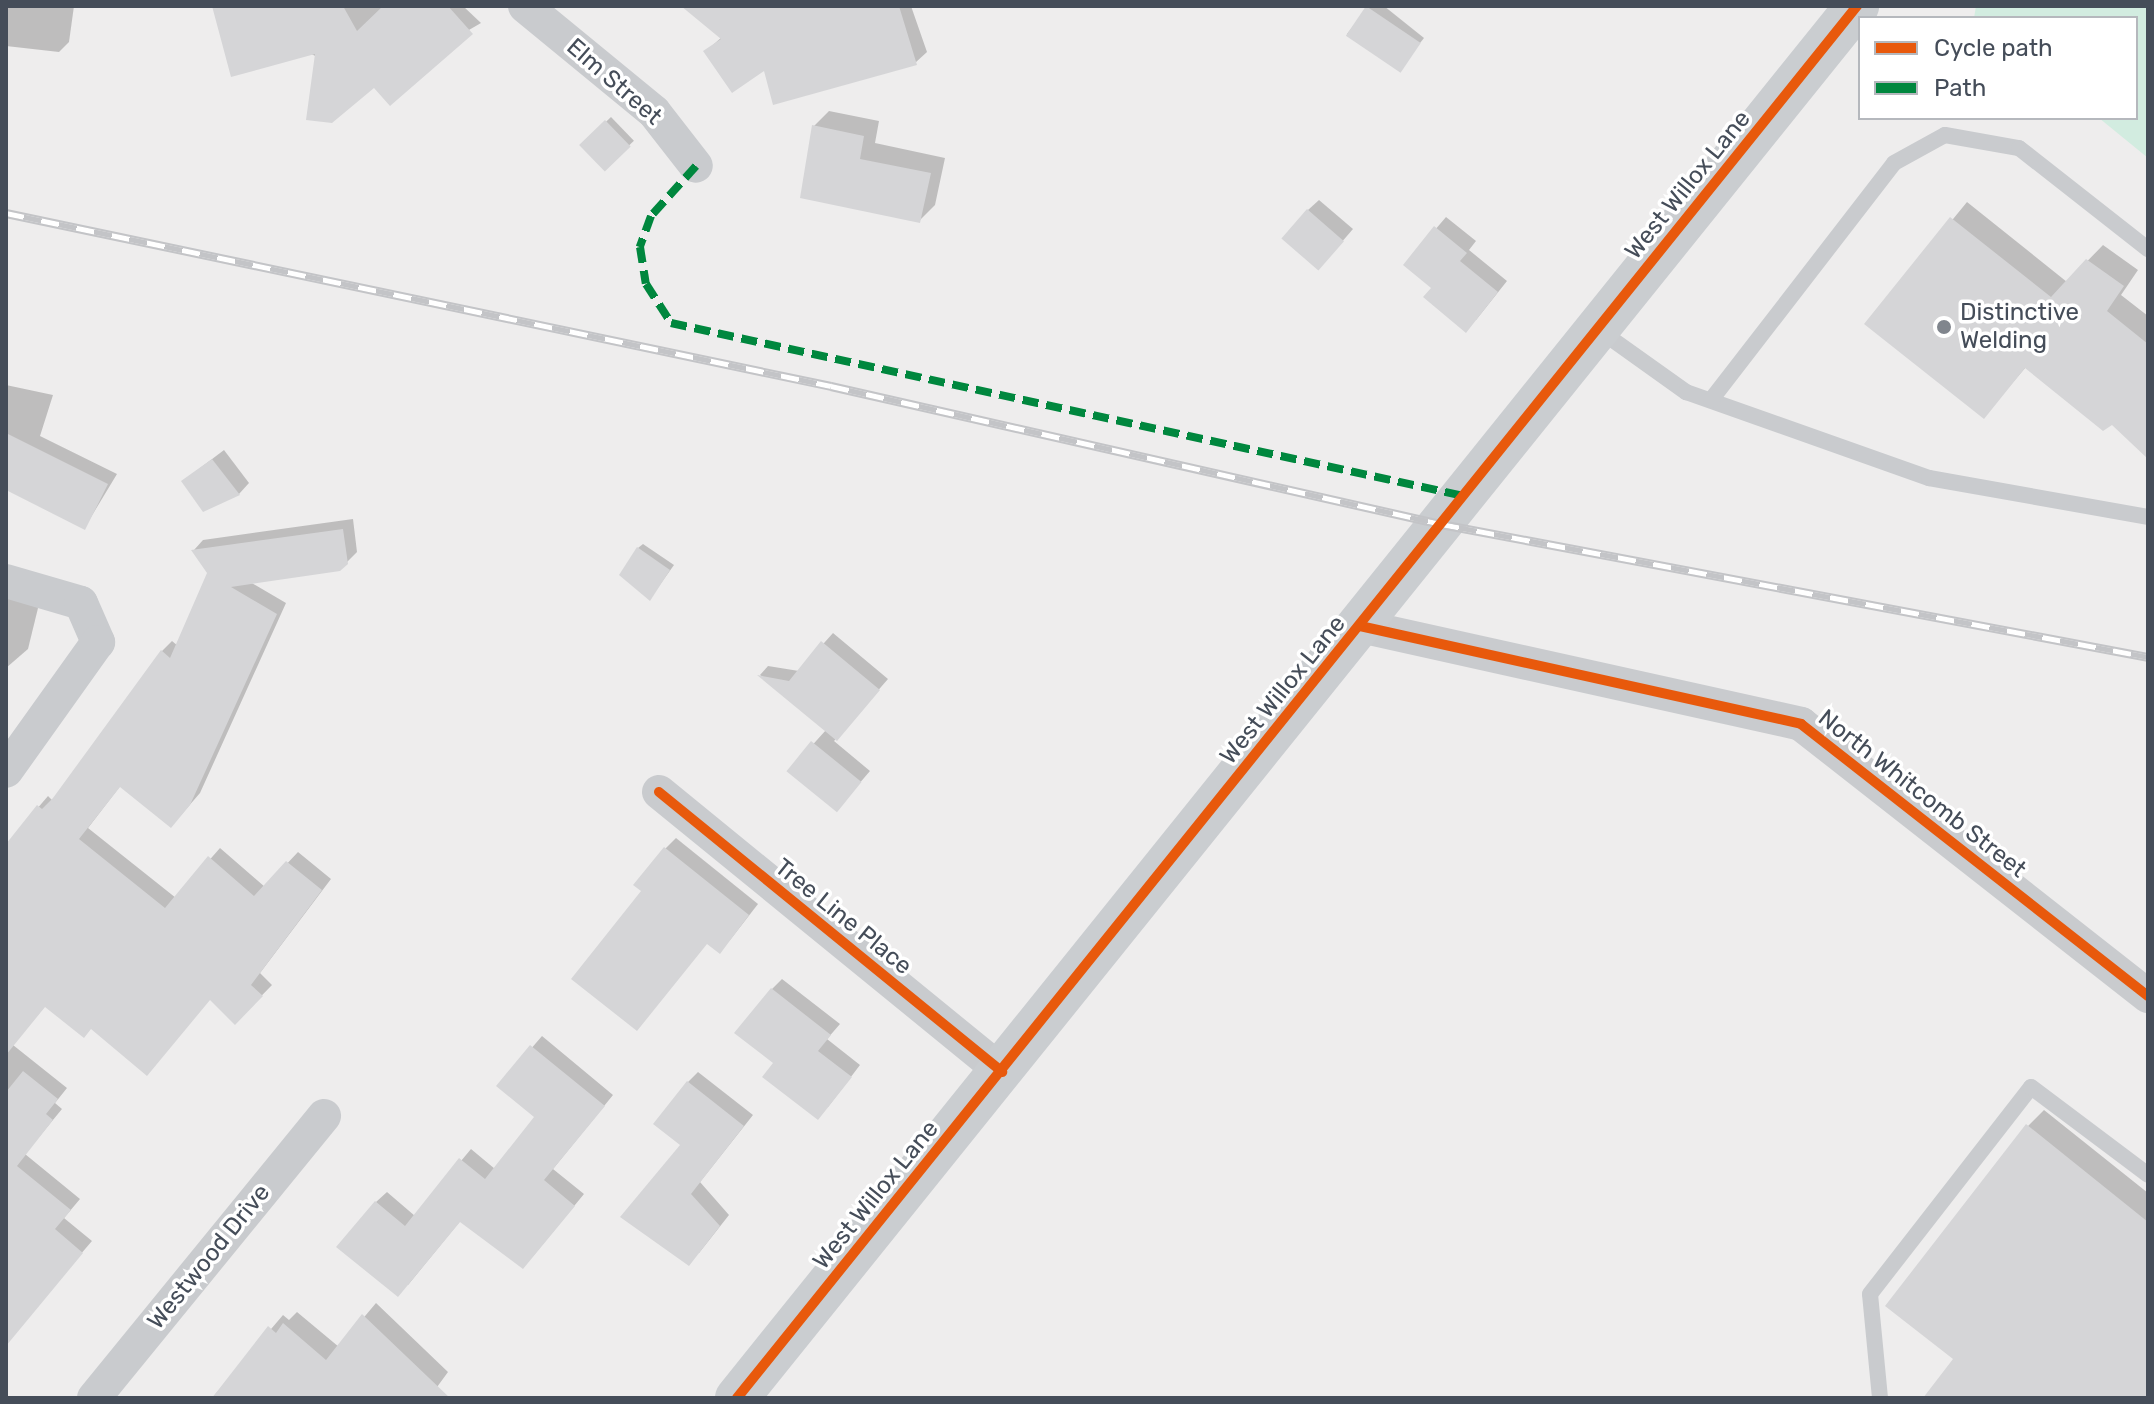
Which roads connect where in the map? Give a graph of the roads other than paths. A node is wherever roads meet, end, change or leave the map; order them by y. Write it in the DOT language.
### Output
graph roads {
  1 [pos="525,6"];
  2 [pos="1857,6"];
  3 [pos="696,166"];
  4 [pos="2148,249"];
  5 [pos="1597,329"];
  6 [pos="1711,400"];
  7 [pos="2148,517"];
  8 [pos="6,581"];
  9 [pos="1360,626"];
  10 [pos="6,771"];
  11 [pos="659,792"];
  12 [pos="2148,996"];
  13 [pos="1002,1072"];
  14 [pos="324,1116"];
  15 [pos="2148,1175"];
  16 [pos="94,1398"];
  17 [pos="737,1398"];
  18 [pos="1880,1398"];
  1 -- 3 [label="street, Elm Street"];
  2 -- 5 [label="main road, West Willox Lane"];
  4 -- 6 [label="lane"];
  5 -- 6 [label="lane"];
  5 -- 9 [label="main road, West Willox Lane"];
  6 -- 7 [label="lane"];
  8 -- 10 [label="street"];
  9 -- 12 [label="street, North Whitcomb Street"];
  9 -- 13 [label="main road, West Willox Lane"];
  11 -- 13 [label="street, Tree Line Place"];
  13 -- 17 [label="main road, West Willox Lane"];
  14 -- 16 [label="street, Westwood Drive"];
  15 -- 18 [label="lane"];
}
